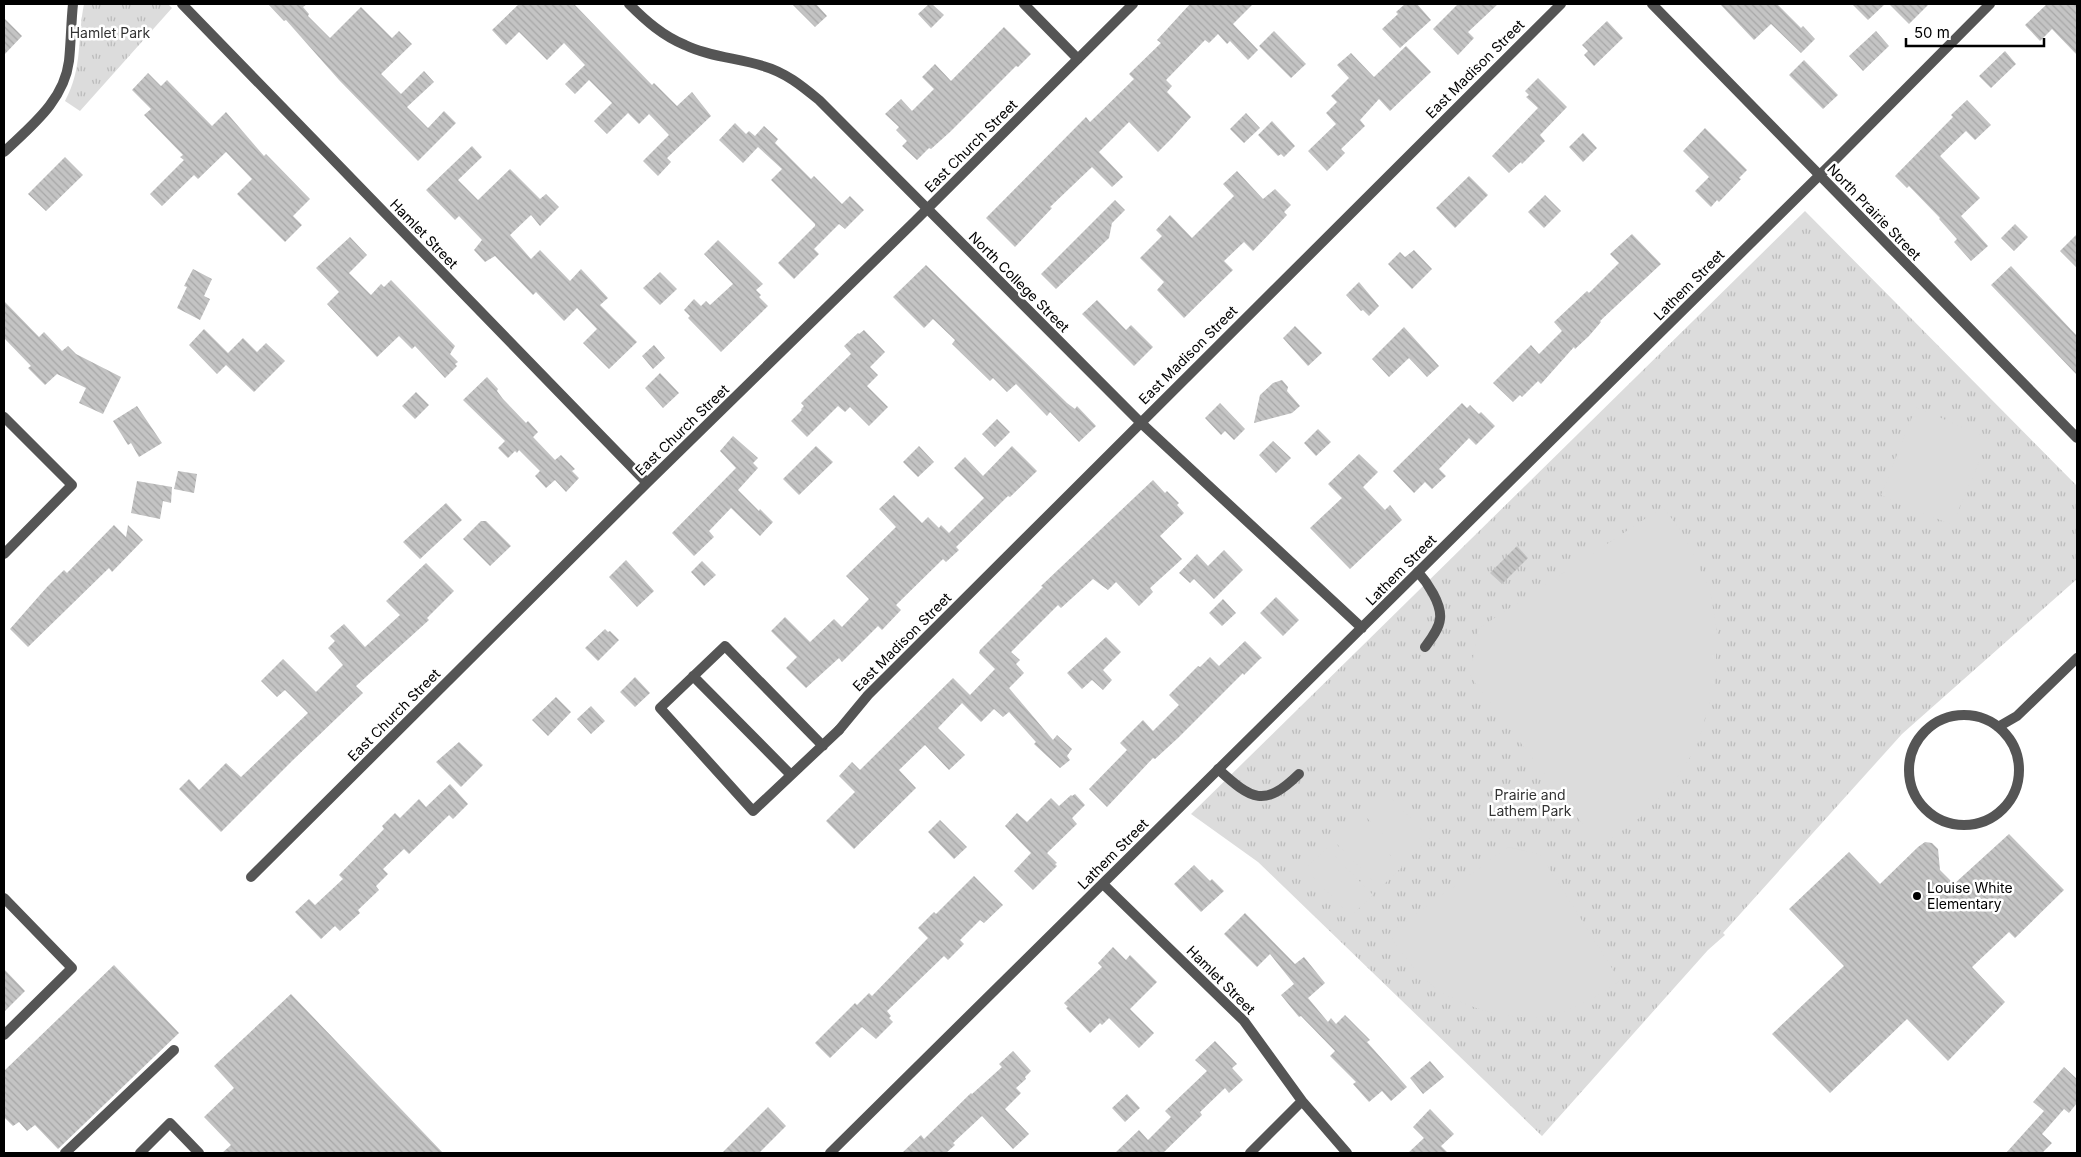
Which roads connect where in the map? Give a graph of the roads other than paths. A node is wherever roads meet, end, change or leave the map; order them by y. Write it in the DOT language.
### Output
graph roads {
  1 [pos="73,4"];
  2 [pos="182,4"];
  3 [pos="630,4"];
  4 [pos="1024,4"];
  5 [pos="1133,4"];
  6 [pos="1561,4"];
  7 [pos="1652,4"];
  8 [pos="1990,4"];
  9 [pos="1078,59"];
  10 [pos="4,152"];
  11 [pos="1819,176"];
  12 [pos="927,209"];
  13 [pos="4,417"];
  14 [pos="1140,422"];
  15 [pos="2077,438"];
  16 [pos="647,483"];
  17 [pos="4,554"];
  18 [pos="1418,572"];
  19 [pos="1362,628"];
  20 [pos="1425,647"];
  21 [pos="2077,658"];
  22 [pos="693,676"];
  23 [pos="1998,727"];
  24 [pos="823,746"];
  25 [pos="1218,769"];
  26 [pos="1299,774"];
  27 [pos="791,776"];
  28 [pos="251,877"];
  29 [pos="1103,884"];
  30 [pos="4,898"];
  31 [pos="4,1036"];
  32 [pos="174,1050"];
  33 [pos="1302,1101"];
  34 [pos="65,1153"];
  35 [pos="140,1153"];
  36 [pos="199,1153"];
  37 [pos="830,1153"];
  38 [pos="1250,1153"];
  39 [pos="1347,1153"];
  1 -- 10 [label="street"];
  2 -- 16 [label="street, Hamlet Street"];
  3 -- 12 [label="street, North College Street"];
  4 -- 9 [label="street"];
  5 -- 9 [label="street, East Church Street"];
  6 -- 14 [label="street, East Madison Street"];
  7 -- 11 [label="street, North Prairie Street"];
  8 -- 11 [label="street, Lathem Street"];
  9 -- 12 [label="street, East Church Street"];
  11 -- 15 [label="street, North Prairie Street"];
  11 -- 18 [label="street, Lathem Street"];
  12 -- 14 [label="street, North College Street"];
  12 -- 16 [label="street, East Church Street"];
  13 -- 17 [label="street"];
  14 -- 19 [label="street, North College Street"];
  14 -- 24 [label="street, East Madison Street"];
  16 -- 28 [label="street, East Church Street"];
  18 -- 19 [label="street, Lathem Street"];
  18 -- 20 [label="street"];
  19 -- 25 [label="street, Lathem Street"];
  21 -- 23 [label="street"];
  22 -- 24 [label="street"];
  22 -- 27 [label="street"];
  22 -- 27 [label="street, East Madison Street"];
  23 -- 23 [label="street"];
  24 -- 27 [label="street, East Madison Street"];
  25 -- 26 [label="street"];
  25 -- 29 [label="street, Lathem Street"];
  29 -- 33 [label="street, Hamlet Street"];
  29 -- 37 [label="street, Lathem Street"];
  30 -- 31 [label="street"];
  32 -- 34 [label="street"];
  33 -- 38 [label="street"];
  33 -- 39 [label="street, Hamlet Street"];
  35 -- 36 [label="street"];
}
